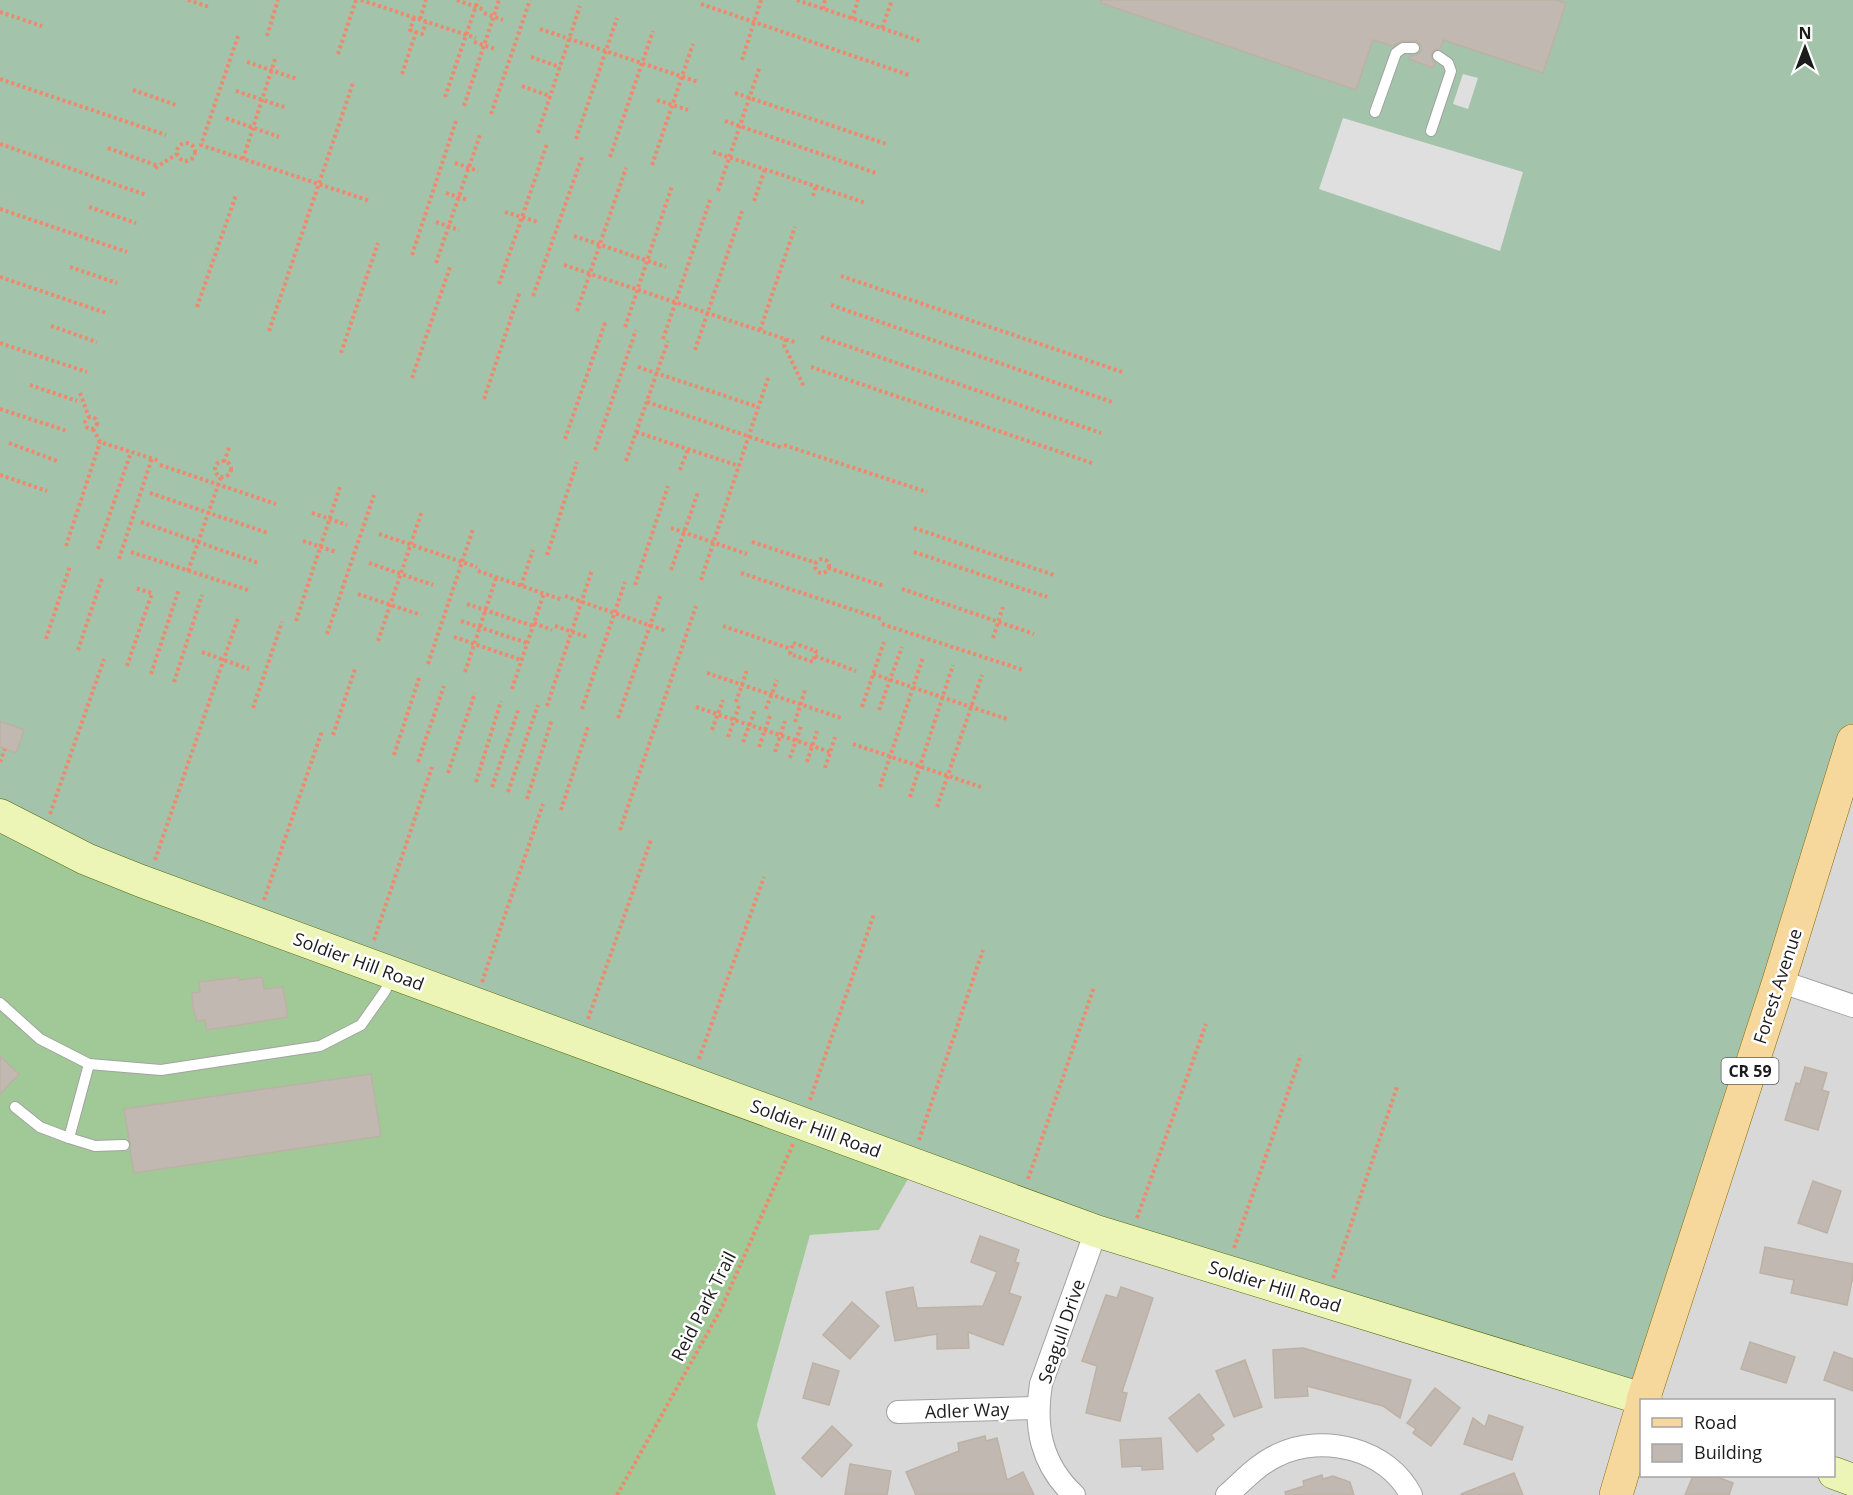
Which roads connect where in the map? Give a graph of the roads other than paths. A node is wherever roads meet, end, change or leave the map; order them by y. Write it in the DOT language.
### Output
graph roads {
  1 [pos="1414,48"];
  2 [pos="1438,56"];
  3 [pos="1375,112"];
  4 [pos="1431,131"];
  5 [pos="1853,744"];
  6 [pos="0,815"];
  7 [pos="380,969"];
  8 [pos="1779,981"];
  9 [pos="0,1004"];
  10 [pos="1853,1006"];
  11 [pos="89,1064"];
  12 [pos="15,1107"];
  13 [pos="69,1138"];
  14 [pos="124,1145"];
  15 [pos="1096,1231"];
  16 [pos="1645,1399"];
  17 [pos="1640,1401"];
  18 [pos="1037,1408"];
  19 [pos="898,1412"];
  20 [pos="1640,1415"];
  21 [pos="1835,1474"];
  22 [pos="1853,1480"];
  23 [pos="1074,1495"];
  24 [pos="1227,1495"];
  25 [pos="1411,1495"];
  26 [pos="1616,1495"];
  1 -- 3 [label="lane"];
  2 -- 4 [label="lane"];
  5 -- 8 [label="main road, Forest Avenue / CR 59"];
  6 -- 7 [label="street, Soldier Hill Road"];
  7 -- 11 [label="lane"];
  7 -- 15 [label="street, Soldier Hill Road"];
  8 -- 10 [label="street"];
  8 -- 16 [label="main road, Forest Avenue / CR 59"];
  9 -- 11 [label="lane"];
  11 -- 13 [label="lane"];
  12 -- 13 [label="lane"];
  13 -- 14 [label="lane"];
  15 -- 17 [label="street, Soldier Hill Road"];
  15 -- 18 [label="street, Seagull Drive"];
  18 -- 19 [label="street, Adler Way"];
  18 -- 23 [label="street, Seagull Drive"];
  20 -- 26 [label="main road, Forest Avenue / CR 59"];
  21 -- 22 [label="street"];
  24 -- 25 [label="street"];
}
